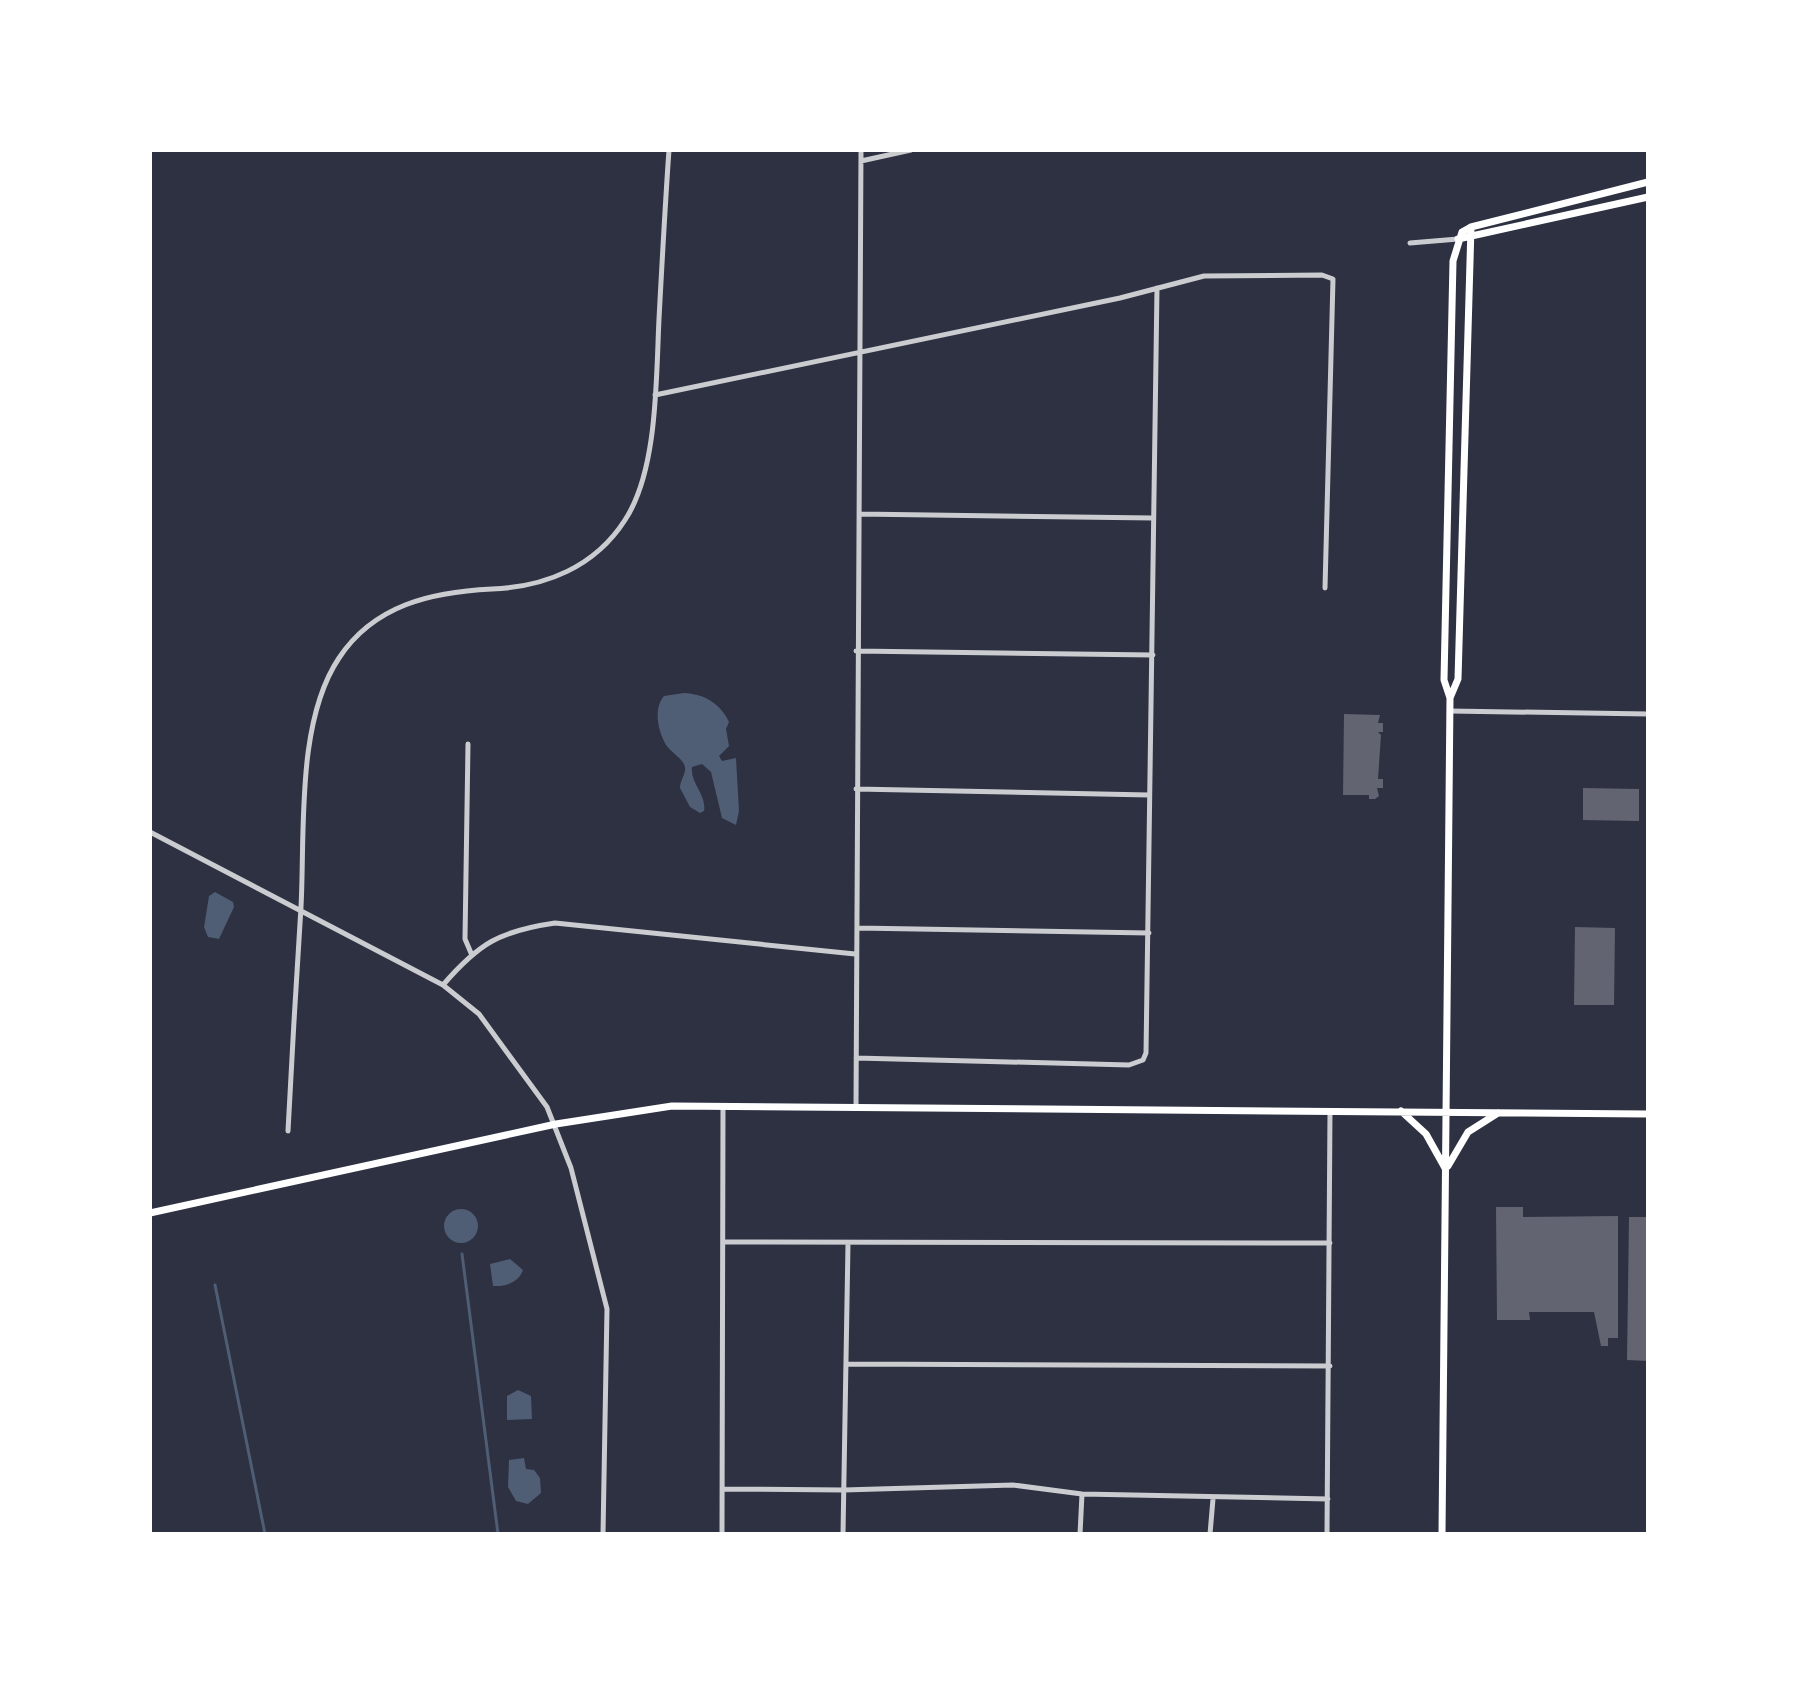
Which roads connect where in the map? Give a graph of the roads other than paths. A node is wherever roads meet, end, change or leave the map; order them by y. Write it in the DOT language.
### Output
graph roads {
  1 [pos="669,150"];
  2 [pos="861,150"];
  3 [pos="911,150"];
  4 [pos="861,161"];
  5 [pos="1648,182"];
  6 [pos="1648,197"];
  7 [pos="1472,231"];
  8 [pos="1458,239"];
  9 [pos="1410,243"];
  10 [pos="1157,288"];
  11 [pos="859,352"];
  12 [pos="655,395"];
  13 [pos="859,514"];
  14 [pos="1153,518"];
  15 [pos="1325,588"];
  16 [pos="856,651"];
  17 [pos="1153,655"];
  18 [pos="1450,698"];
  19 [pos="1450,711"];
  20 [pos="1648,714"];
  21 [pos="468,744"];
  22 [pos="856,789"];
  23 [pos="1149,795"];
  24 [pos="150,832"];
  25 [pos="300,913"];
  26 [pos="858,928"];
  27 [pos="1149,933"];
  28 [pos="471,953"];
  29 [pos="855,954"];
  30 [pos="443,985"];
  31 [pos="856,1058"];
  32 [pos="723,1106"];
  33 [pos="856,1106"];
  34 [pos="1330,1110"];
  35 [pos="1401,1111"];
  36 [pos="1447,1111"];
  37 [pos="1500,1112"];
  38 [pos="1648,1114"];
  39 [pos="556,1124"];
  40 [pos="288,1131"];
  41 [pos="1446,1170"];
  42 [pos="150,1213"];
  43 [pos="723,1242"];
  44 [pos="1330,1243"];
  45 [pos="848,1244"];
  46 [pos="846,1364"];
  47 [pos="1330,1366"];
  48 [pos="722,1489"];
  49 [pos="844,1490"];
  50 [pos="1082,1494"];
  51 [pos="1213,1499"];
  52 [pos="1328,1499"];
  53 [pos="603,1534"];
  54 [pos="722,1534"];
  55 [pos="843,1534"];
  56 [pos="1080,1534"];
  57 [pos="1210,1534"];
  58 [pos="1327,1534"];
  59 [pos="1442,1534"];
  1 -- 12 [label="street"];
  2 -- 4 [label="street"];
  3 -- 4 [label="street"];
  4 -- 11 [label="street"];
  5 -- 7 [label="main road"];
  6 -- 7 [label="main road"];
  7 -- 8 [label="main road"];
  7 -- 18 [label="main road"];
  8 -- 9 [label="street"];
  8 -- 18 [label="main road"];
  10 -- 11 [label="street"];
  10 -- 14 [label="street"];
  10 -- 15 [label="street"];
  11 -- 12 [label="street"];
  11 -- 13 [label="street"];
  12 -- 25 [label="street"];
  13 -- 14 [label="street"];
  13 -- 16 [label="street"];
  14 -- 17 [label="street"];
  16 -- 17 [label="street"];
  16 -- 22 [label="street"];
  17 -- 23 [label="street"];
  18 -- 19 [label="main road"];
  19 -- 20 [label="street"];
  19 -- 36 [label="main road"];
  21 -- 28 [label="street"];
  22 -- 23 [label="street"];
  22 -- 26 [label="street"];
  23 -- 27 [label="street"];
  24 -- 25 [label="street"];
  25 -- 30 [label="street"];
  25 -- 40 [label="street"];
  26 -- 27 [label="street"];
  26 -- 29 [label="street"];
  27 -- 31 [label="street"];
  28 -- 29 [label="street"];
  28 -- 30 [label="street"];
  29 -- 31 [label="street"];
  30 -- 39 [label="street"];
  31 -- 33 [label="street"];
  32 -- 33 [label="main road"];
  32 -- 39 [label="main road"];
  32 -- 43 [label="street"];
  33 -- 34 [label="main road"];
  34 -- 35 [label="main road"];
  34 -- 44 [label="street"];
  35 -- 36 [label="main road"];
  35 -- 41 [label="main road"];
  36 -- 37 [label="main road"];
  36 -- 41 [label="main road"];
  37 -- 38 [label="main road"];
  37 -- 41 [label="main road"];
  39 -- 42 [label="main road"];
  39 -- 53 [label="street"];
  41 -- 59 [label="main road"];
  43 -- 45 [label="street"];
  43 -- 48 [label="street"];
  44 -- 45 [label="street"];
  44 -- 47 [label="street"];
  45 -- 46 [label="street"];
  46 -- 47 [label="street"];
  46 -- 49 [label="street"];
  47 -- 52 [label="street"];
  48 -- 49 [label="street"];
  48 -- 54 [label="street"];
  49 -- 50 [label="street"];
  49 -- 55 [label="street"];
  50 -- 51 [label="street"];
  50 -- 56 [label="street"];
  51 -- 52 [label="street"];
  51 -- 57 [label="street"];
  52 -- 58 [label="street"];
}
